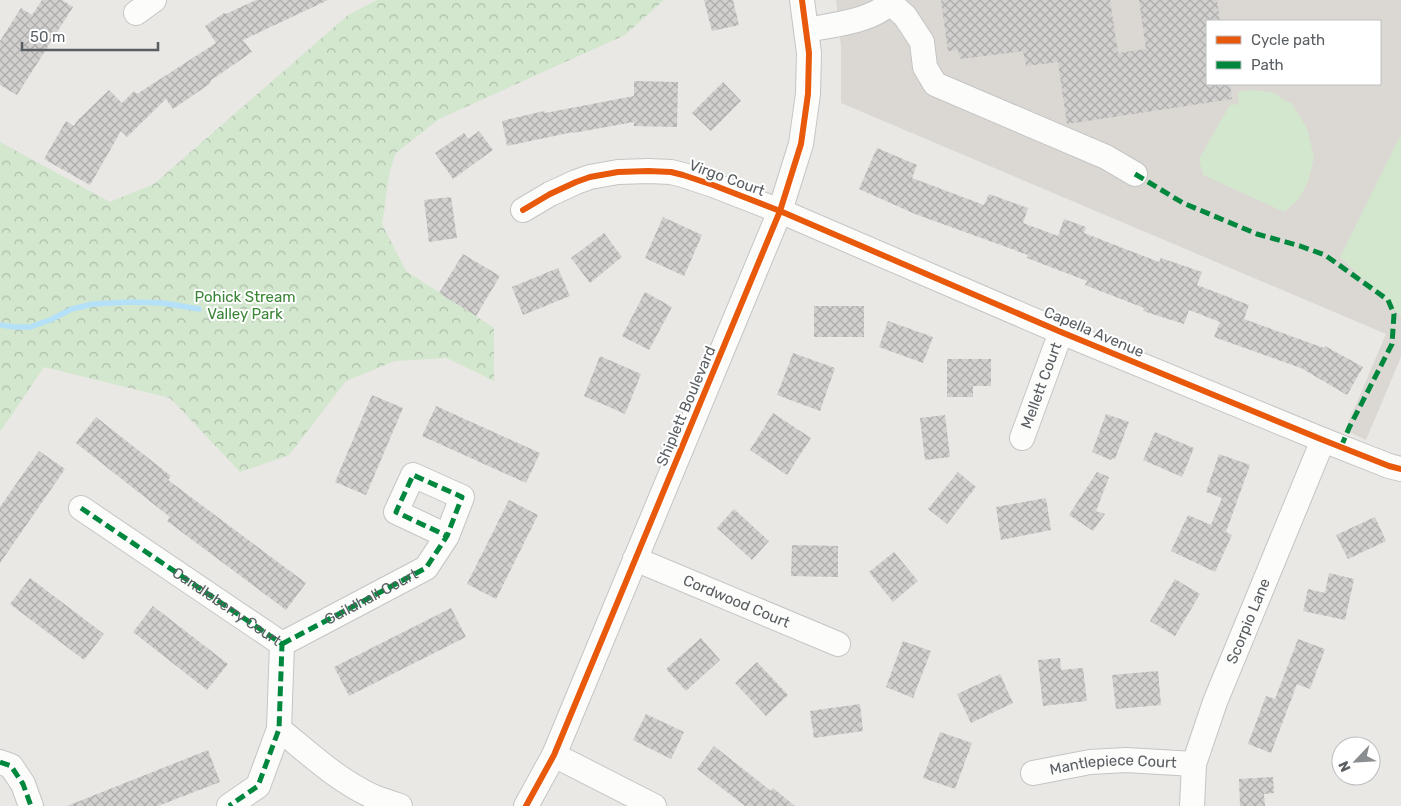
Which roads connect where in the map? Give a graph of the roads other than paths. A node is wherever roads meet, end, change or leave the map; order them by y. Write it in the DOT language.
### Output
graph roads {
  1 [pos="802,0"];
  2 [pos="891,1"];
  3 [pos="807,30"];
  4 [pos="1135,174"];
  5 [pos="523,210"];
  6 [pos="780,211"];
  7 [pos="1061,332"];
  8 [pos="1022,438"];
  9 [pos="1323,440"];
  10 [pos="1401,470"];
  11 [pos="81,508"];
  12 [pos="447,536"];
  13 [pos="635,559"];
  14 [pos="282,644"];
  15 [pos="838,644"];
  16 [pos="279,729"];
  17 [pos="554,755"];
  18 [pos="0,762"];
  19 [pos="1194,764"];
  20 [pos="1033,773"];
  21 [pos="31,806"];
  22 [pos="230,806"];
  23 [pos="400,806"];
  24 [pos="526,806"];
  25 [pos="654,806"];
  26 [pos="1192,806"];
  1 -- 3 [label="street, Shiplett Boulevard"];
  2 -- 3 [label="street"];
  2 -- 4 [label="street"];
  3 -- 6 [label="street, Shiplett Boulevard"];
  5 -- 6 [label="street, Virgo Court"];
  6 -- 7 [label="street, Capella Avenue"];
  6 -- 13 [label="street, Shiplett Boulevard"];
  7 -- 8 [label="street, Mellett Court"];
  7 -- 9 [label="street, Capella Avenue"];
  9 -- 10 [label="street, Capella Avenue"];
  9 -- 19 [label="street, Scorpio Lane"];
  11 -- 14 [label="street, Candleberry Court"];
  12 -- 14 [label="street, Guildhall Court"];
  13 -- 15 [label="street, Cordwood Court"];
  13 -- 17 [label="street, Shiplett Boulevard"];
  14 -- 16 [label="street, Candleberry Court"];
  16 -- 22 [label="street, Candleberry Court"];
  16 -- 23 [label="street"];
  17 -- 24 [label="street, Shiplett Boulevard"];
  17 -- 25 [label="street"];
  18 -- 21 [label="street"];
  19 -- 20 [label="street, Mantlepiece Court"];
  19 -- 26 [label="street, Scorpio Lane"];
}
